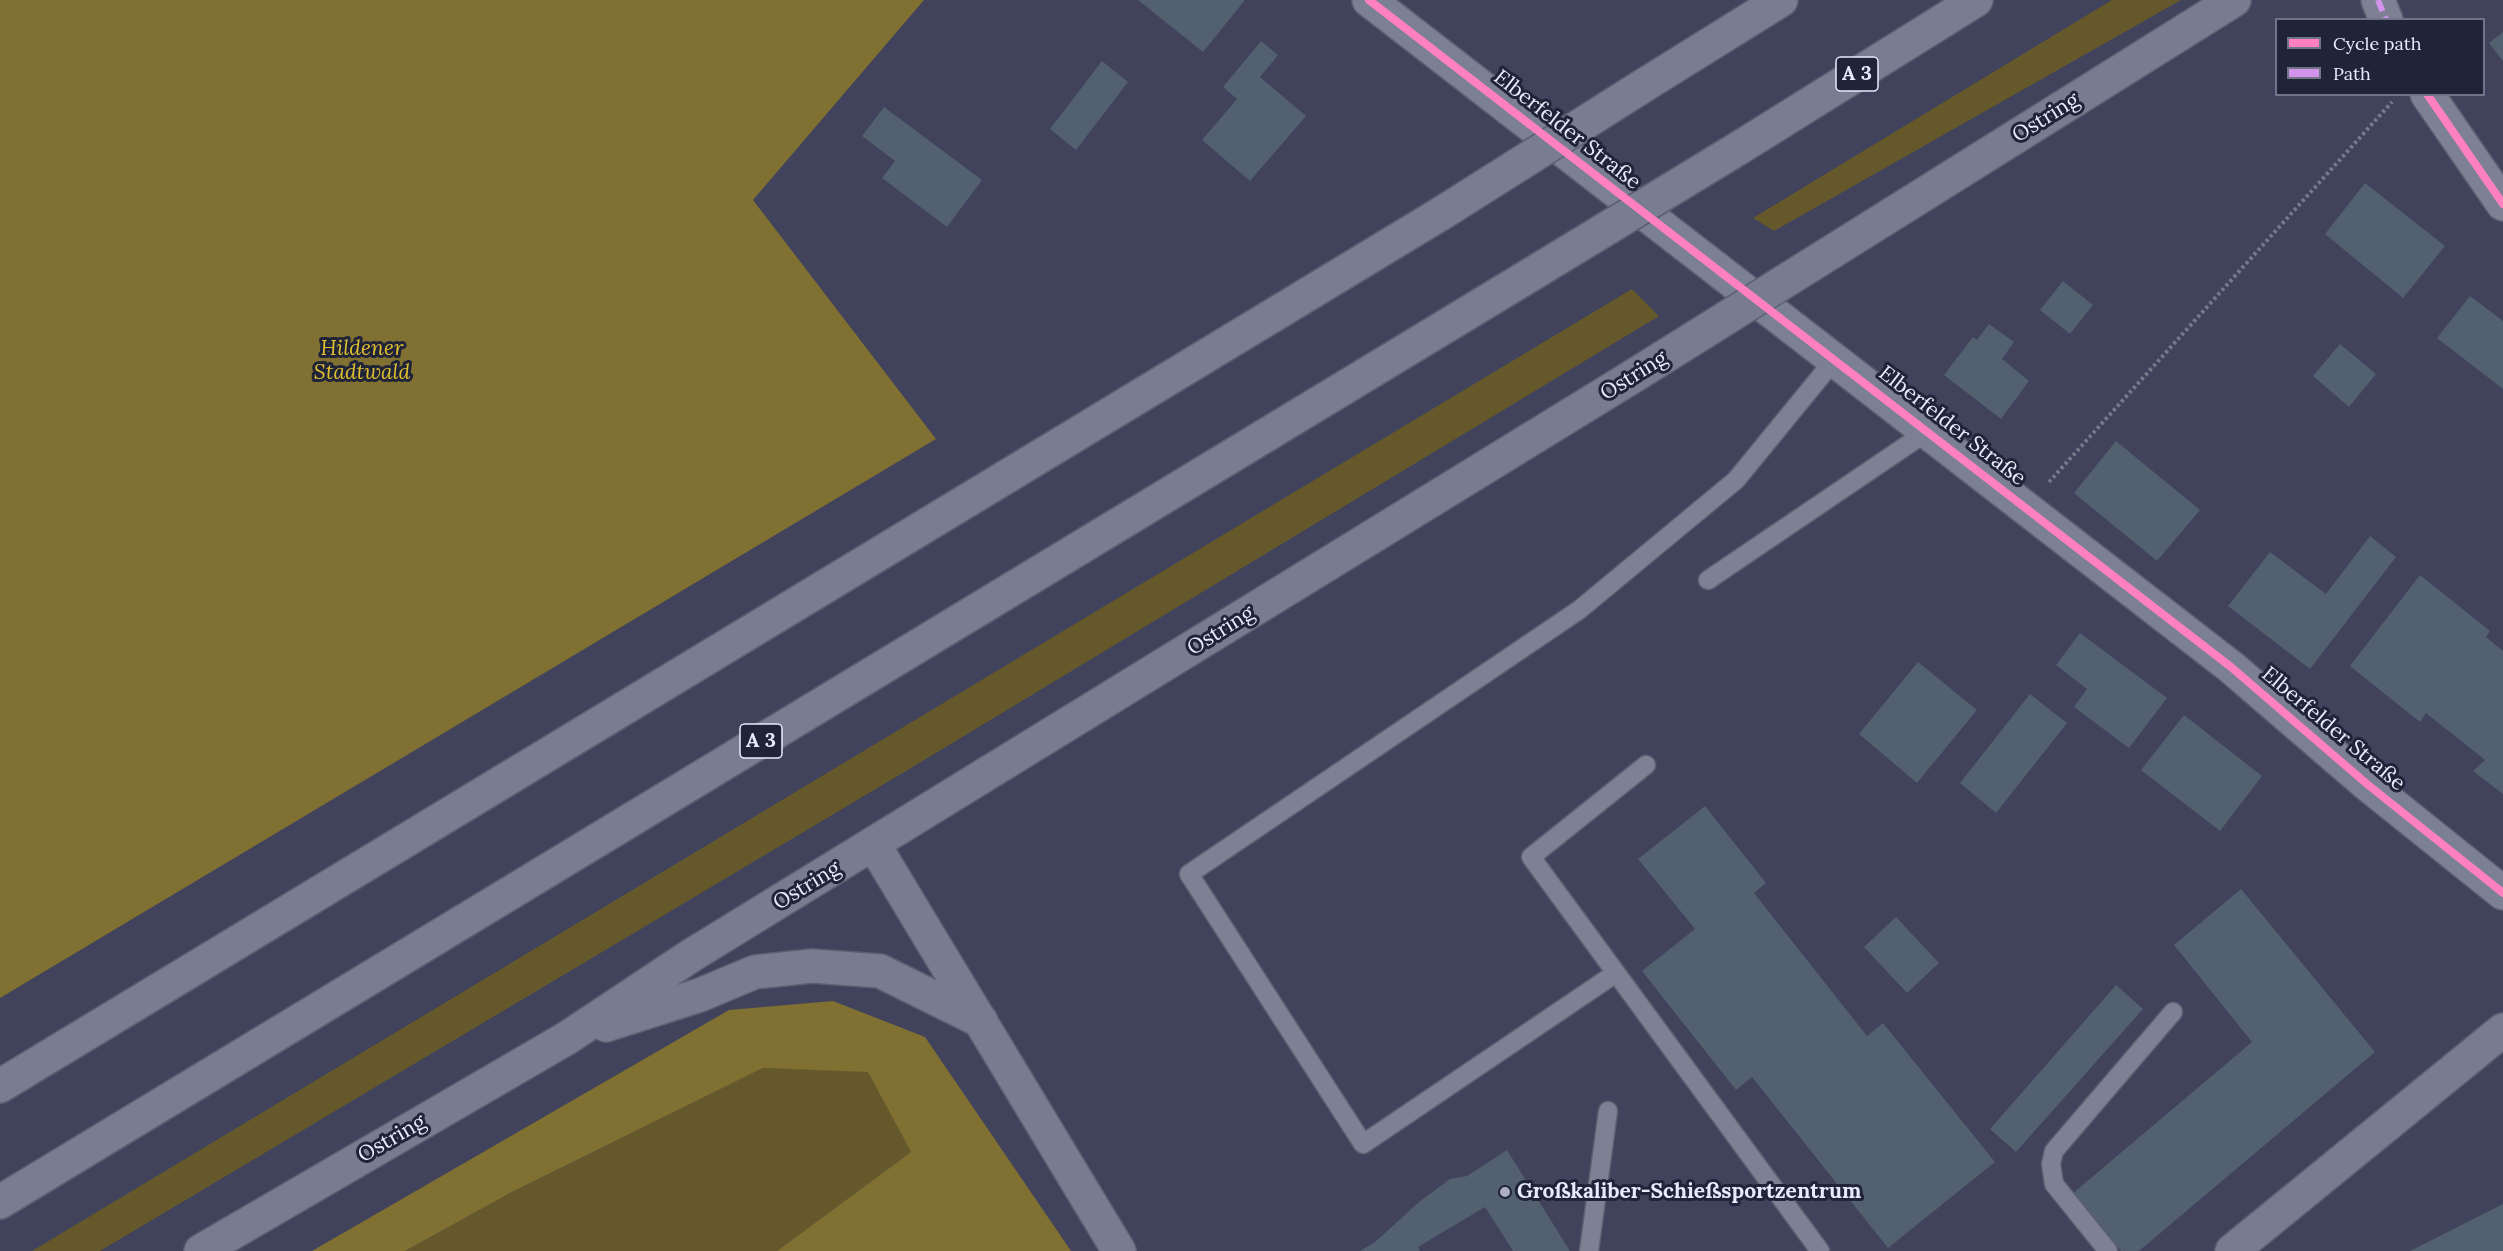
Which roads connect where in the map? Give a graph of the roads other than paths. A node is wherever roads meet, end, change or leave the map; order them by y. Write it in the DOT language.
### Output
graph roads {
  1 [pos="1369,0"];
  2 [pos="1781,0"];
  3 [pos="1976,0"];
  4 [pos="2234,0"];
  5 [pos="2378,0"];
  6 [pos="2385,18"];
  7 [pos="2428,96"];
  8 [pos="2503,204"];
  9 [pos="1835,358"];
  10 [pos="1928,431"];
  11 [pos="1708,580"];
  12 [pos="1646,765"];
  13 [pos="874,845"];
  14 [pos="2503,892"];
  15 [pos="1616,973"];
  16 [pos="2173,1012"];
  17 [pos="981,1021"];
  18 [pos="2503,1030"];
  19 [pos="567,1038"];
  20 [pos="0,1086"];
  21 [pos="1608,1111"];
  22 [pos="0,1202"];
  23 [pos="201,1251"];
  24 [pos="1119,1251"];
  25 [pos="1589,1251"];
  26 [pos="1820,1251"];
  27 [pos="2108,1251"];
  28 [pos="2232,1251"];
  1 -- 9 [label="main road, Elberfelder Straße"];
  2 -- 20 [label="highway, bridge"];
  3 -- 22 [label="highway, A 3, bridge"];
  4 -- 13 [label="main road, Ostring, bridge"];
  5 -- 6 [label="street"];
  7 -- 8 [label="street"];
  9 -- 10 [label="main road, Elberfelder Straße"];
  9 -- 15 [label="lane"];
  10 -- 11 [label="lane"];
  10 -- 14 [label="main road, Elberfelder Straße"];
  12 -- 15 [label="lane"];
  13 -- 17 [label="main road"];
  13 -- 19 [label="main road, Ostring"];
  15 -- 26 [label="lane"];
  16 -- 27 [label="lane"];
  17 -- 19 [label="main road"];
  17 -- 24 [label="main road"];
  18 -- 28 [label="main road"];
  19 -- 23 [label="main road, Ostring"];
  21 -- 25 [label="lane"];
}
